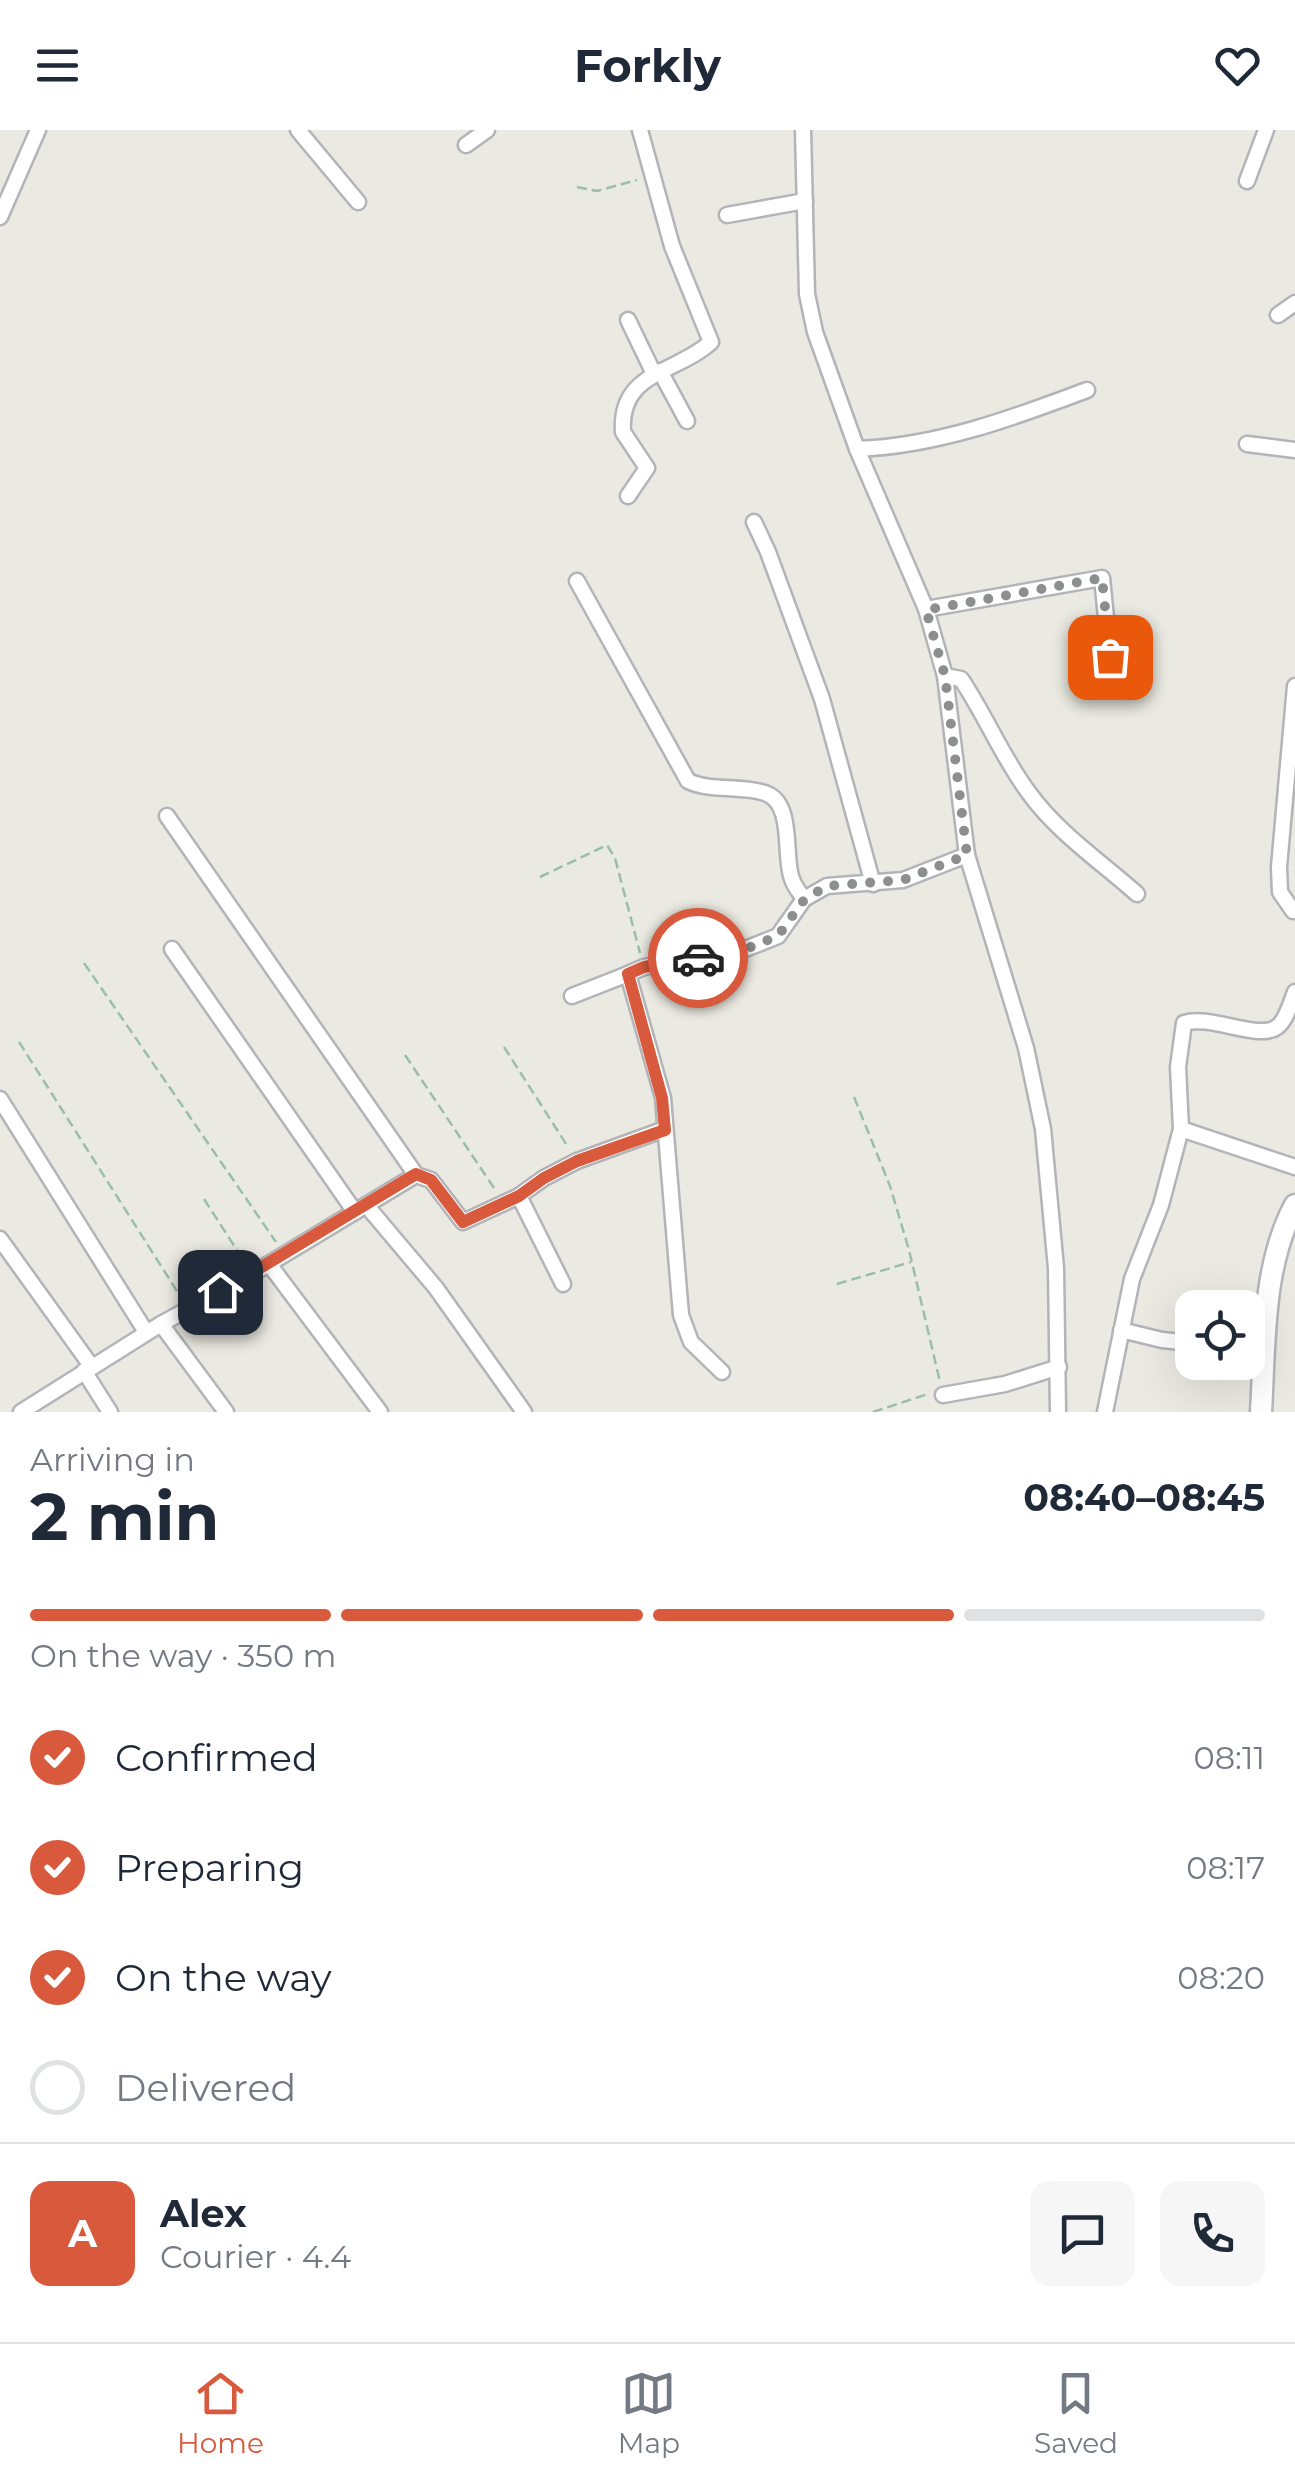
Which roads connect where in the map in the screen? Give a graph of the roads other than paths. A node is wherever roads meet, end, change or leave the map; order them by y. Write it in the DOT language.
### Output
graph roads {
  1 [pos="38,130"];
  2 [pos="298,130"];
  3 [pos="487,130"];
  4 [pos="640,130"];
  5 [pos="803,130"];
  6 [pos="1266,130"];
  7 [pos="466,145"];
  8 [pos="1248,181"];
  9 [pos="805,201"];
  10 [pos="358,202"];
  11 [pos="727,216"];
  12 [pos="0,217"];
  13 [pos="1295,303"];
  14 [pos="1278,315"];
  15 [pos="628,320"];
  16 [pos="657,373"];
  17 [pos="1088,390"];
  18 [pos="687,421"];
  19 [pos="1246,444"];
  20 [pos="856,449"];
  21 [pos="1295,450"];
  22 [pos="628,496"];
  23 [pos="754,522"];
  24 [pos="578,581"];
  25 [pos="926,610"];
  26 [pos="1110,657"];
  27 [pos="945,676"];
  28 [pos="1295,686"];
  29 [pos="168,816"];
  30 [pos="967,855"];
  31 [pos="873,884"];
  32 [pos="1137,894"];
  33 [pos="804,900"];
  34 [pos="1294,911"];
  35 [pos="172,949"];
  36 [pos="628,974"];
  37 [pos="1295,992"];
  38 [pos="572,996"];
  39 [pos="0,1098"];
  40 [pos="1181,1129"];
  41 [pos="665,1130"];
  42 [pos="1295,1168"];
  43 [pos="416,1174"];
  44 [pos="519,1196"];
  45 [pos="361,1208"];
  46 [pos="1293,1214"];
  47 [pos="0,1239"];
  48 [pos="269,1264"];
  49 [pos="563,1284"];
  50 [pos="161,1324"];
  51 [pos="1121,1330"];
  52 [pos="146,1332"];
  53 [pos="1175,1341"];
  54 [pos="1059,1367"];
  55 [pos="88,1369"];
  56 [pos="722,1372"];
  57 [pos="943,1395"];
  58 [pos="21,1412"];
  59 [pos="110,1412"];
  60 [pos="226,1412"];
  61 [pos="380,1412"];
  62 [pos="524,1412"];
  63 [pos="1058,1412"];
  64 [pos="1105,1412"];
  65 [pos="1261,1412"];
  1 -- 12 [label="street"];
  2 -- 10 [label="street"];
  3 -- 7 [label="street"];
  4 -- 16 [label="street"];
  5 -- 9 [label="street"];
  6 -- 8 [label="street"];
  9 -- 11 [label="street"];
  9 -- 20 [label="street"];
  13 -- 14 [label="street"];
  15 -- 16 [label="street"];
  16 -- 18 [label="street"];
  16 -- 22 [label="street"];
  17 -- 20 [label="street"];
  19 -- 21 [label="street"];
  20 -- 25 [label="street"];
  23 -- 31 [label="street"];
  24 -- 33 [label="street"];
  25 -- 26 [label="street"];
  25 -- 27 [label="street"];
  27 -- 30 [label="street"];
  27 -- 32 [label="street"];
  28 -- 34 [label="street"];
  29 -- 43 [label="street"];
  30 -- 31 [label="street"];
  30 -- 54 [label="street"];
  31 -- 33 [label="street"];
  33 -- 36 [label="street"];
  35 -- 45 [label="street"];
  36 -- 38 [label="street"];
  36 -- 41 [label="street"];
  37 -- 40 [label="street"];
  39 -- 52 [label="street"];
  40 -- 42 [label="street"];
  40 -- 51 [label="street"];
  41 -- 44 [label="street"];
  41 -- 56 [label="street"];
  43 -- 44 [label="street"];
  43 -- 45 [label="street"];
  44 -- 49 [label="street"];
  45 -- 48 [label="street"];
  45 -- 62 [label="street"];
  46 -- 65 [label="street"];
  47 -- 55 [label="street"];
  48 -- 50 [label="street"];
  48 -- 61 [label="street"];
  50 -- 52 [label="street"];
  50 -- 60 [label="street"];
  51 -- 53 [label="street"];
  51 -- 64 [label="street"];
  52 -- 55 [label="street"];
  54 -- 57 [label="street"];
  54 -- 63 [label="street"];
  55 -- 58 [label="street"];
  55 -- 59 [label="street"];
}
